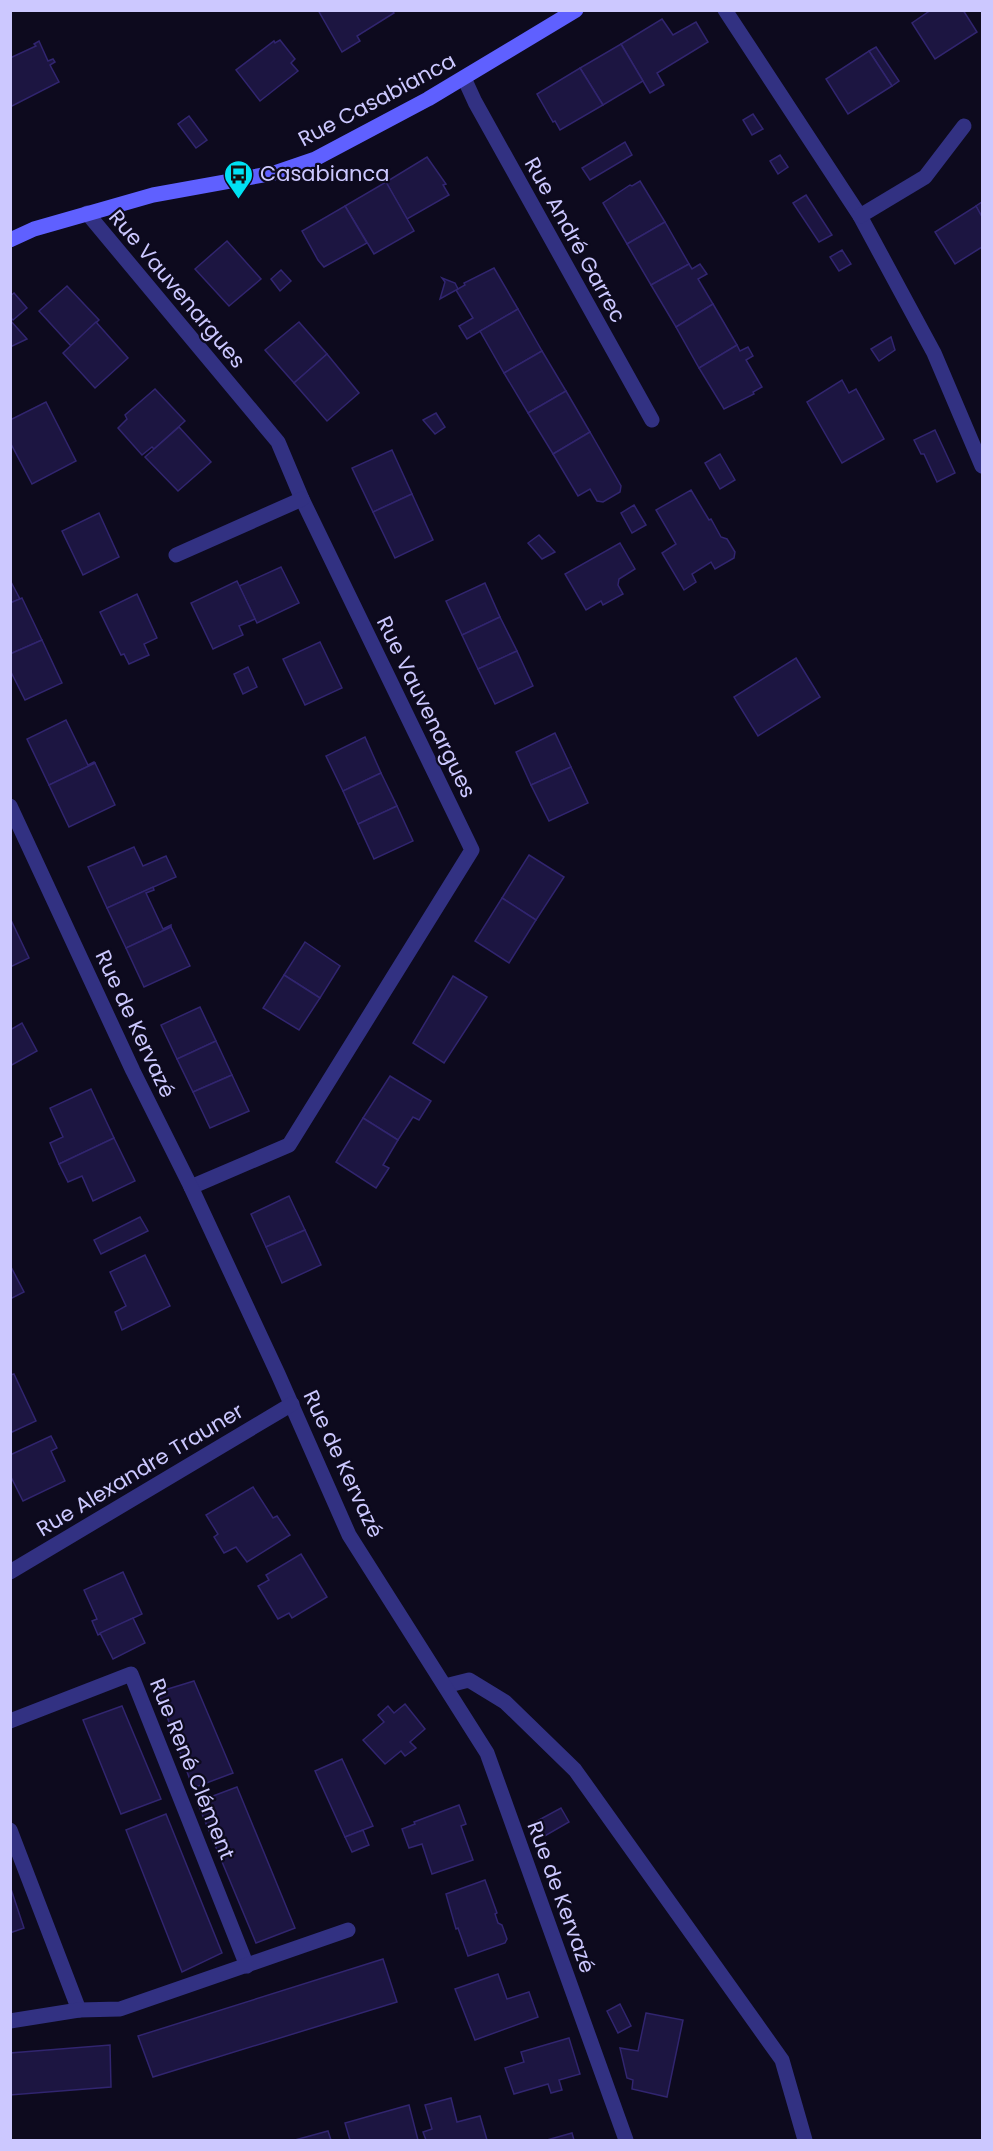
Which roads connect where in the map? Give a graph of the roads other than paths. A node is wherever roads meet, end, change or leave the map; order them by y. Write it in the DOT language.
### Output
graph roads {
  1 [pos="576,10"];
  2 [pos="725,10"];
  3 [pos="464,78"];
  4 [pos="964,126"];
  5 [pos="87,213"];
  6 [pos="860,216"];
  7 [pos="10,240"];
  8 [pos="652,420"];
  9 [pos="982,466"];
  10 [pos="302,499"];
  11 [pos="176,555"];
  12 [pos="10,806"];
  13 [pos="191,1187"];
  14 [pos="292,1404"];
  15 [pos="10,1572"];
  16 [pos="445,1686"];
  17 [pos="10,1720"];
  18 [pos="10,1830"];
  19 [pos="16,1859"];
  20 [pos="348,1930"];
  21 [pos="247,1966"];
  22 [pos="79,2010"];
  23 [pos="10,2021"];
  24 [pos="626,2140"];
  25 [pos="805,2140"];
  1 -- 3 [label="street, Rue Casabianca"];
  2 -- 6 [label="street"];
  3 -- 5 [label="street, Rue Casabianca"];
  3 -- 8 [label="street, Rue André Garrec"];
  4 -- 6 [label="street"];
  5 -- 7 [label="street, Rue Casabianca"];
  5 -- 10 [label="street, Rue Vauvenargues"];
  6 -- 9 [label="street"];
  10 -- 11 [label="street"];
  10 -- 13 [label="street, Rue Vauvenargues"];
  12 -- 13 [label="street, Rue de Kervazé"];
  13 -- 14 [label="street, Rue de Kervazé"];
  14 -- 15 [label="street, Rue Alexandre Trauner"];
  14 -- 16 [label="street, Rue de Kervazé"];
  16 -- 24 [label="street, Rue de Kervazé"];
  16 -- 25 [label="street"];
  17 -- 21 [label="street, Rue René Clément"];
  18 -- 19 [label="street"];
  19 -- 22 [label="street"];
  20 -- 21 [label="street"];
  21 -- 22 [label="street"];
  22 -- 23 [label="street"];
}
